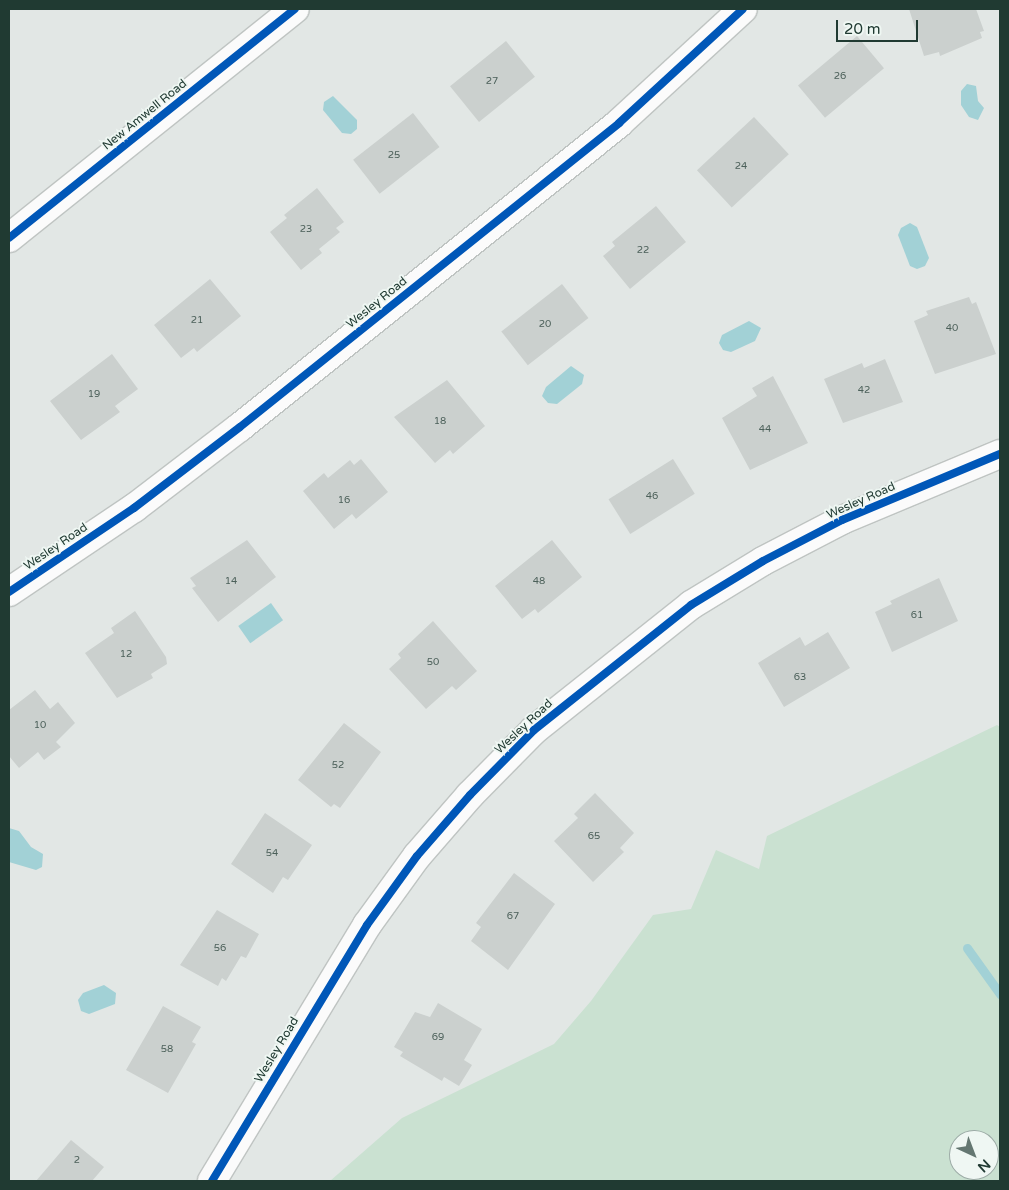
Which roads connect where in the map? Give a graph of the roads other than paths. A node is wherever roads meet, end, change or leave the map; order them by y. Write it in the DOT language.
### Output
graph roads {
  1 [pos="295,9"];
  2 [pos="743,9"];
  3 [pos="9,238"];
  4 [pos="1000,454"];
  5 [pos="9,592"];
  6 [pos="212,1181"];
  1 -- 3 [label="street, New Amwell Road"];
  2 -- 5 [label="street, Wesley Road"];
  4 -- 6 [label="street, Wesley Road"];
}
